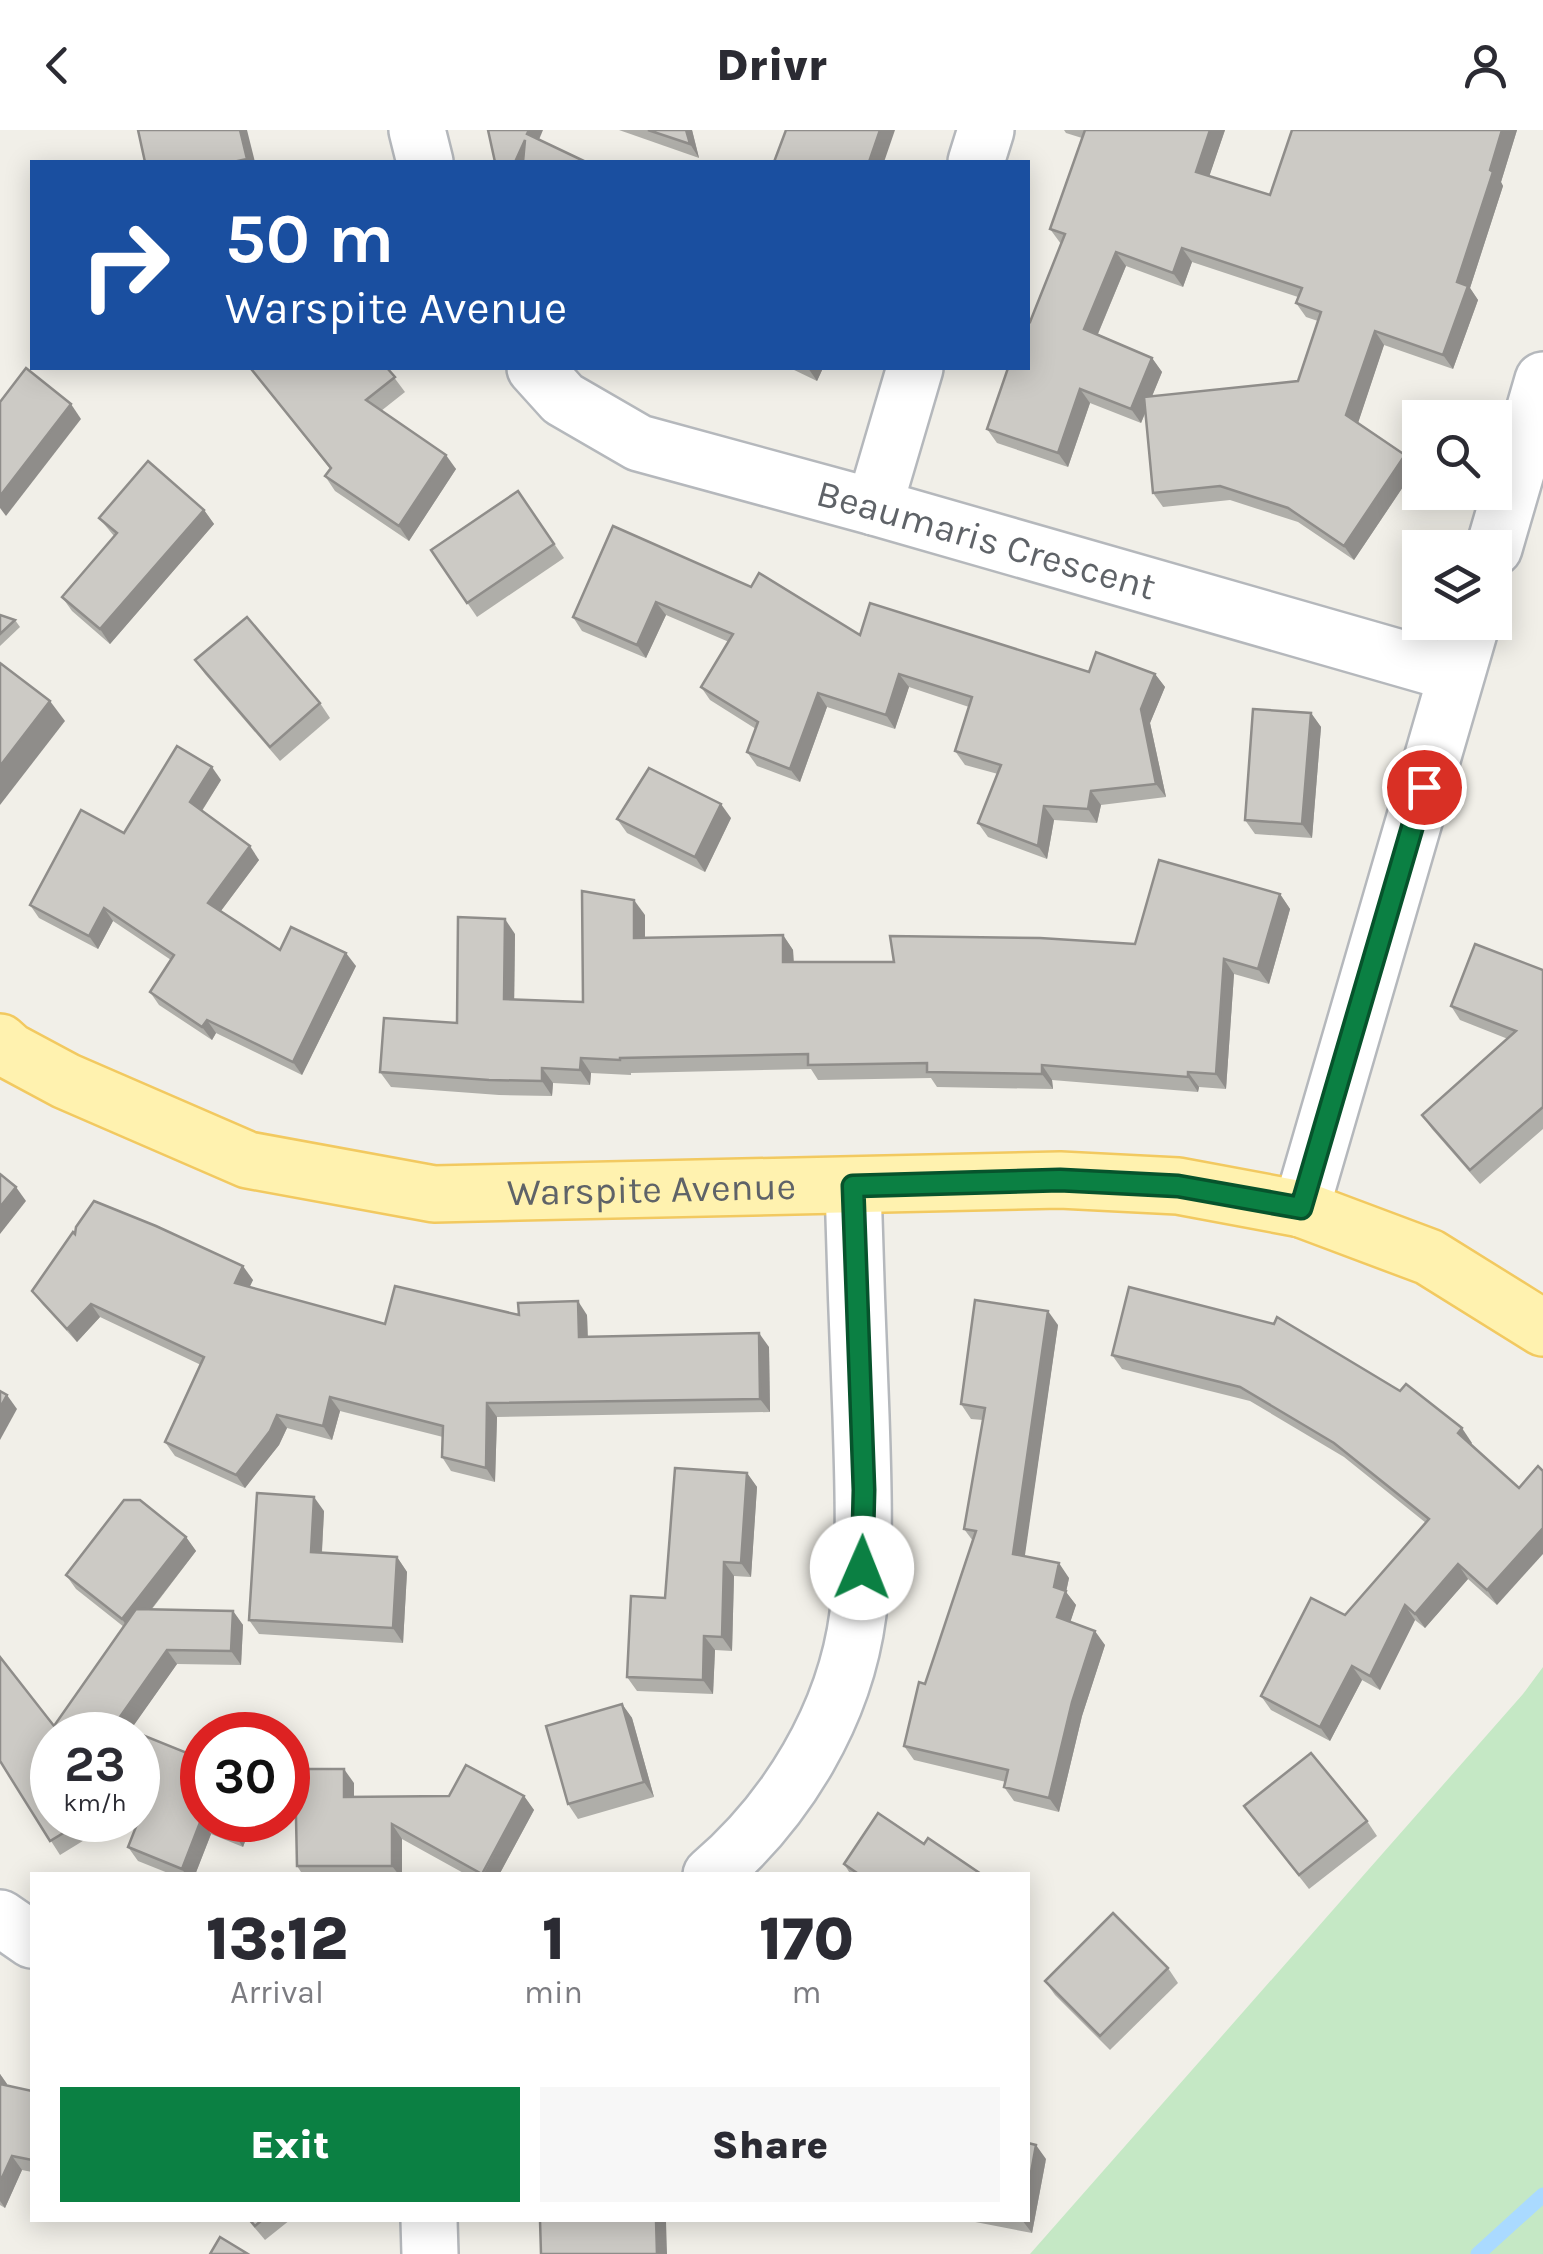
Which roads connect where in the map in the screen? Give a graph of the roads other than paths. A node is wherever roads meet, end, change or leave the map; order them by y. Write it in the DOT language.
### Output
graph roads {
  1 [pos="417,130"];
  2 [pos="986,130"];
  3 [pos="424,160"];
  4 [pos="977,160"];
  5 [pos="538,370"];
  6 [pos="914,370"];
  7 [pos="1538,415"];
  8 [pos="874,506"];
  9 [pos="1500,530"];
  10 [pos="1466,640"];
  11 [pos="1456,674"];
  12 [pos="0,1042"];
  13 [pos="853,1186"];
  14 [pos="1301,1208"];
  15 [pos="1543,1328"];
  16 [pos="714,1872"];
  17 [pos="0,1918"];
  18 [pos="30,1939"];
  19 [pos="430,2222"];
  20 [pos="430,2254"];
  1 -- 3 [label="street"];
  2 -- 4 [label="street"];
  5 -- 8 [label="street, Beaumaris Crescent"];
  6 -- 8 [label="street"];
  7 -- 9 [label="street"];
  8 -- 11 [label="street, Beaumaris Crescent"];
  10 -- 11 [label="street"];
  11 -- 14 [label="street"];
  12 -- 13 [label="main road, Warspite Avenue"];
  13 -- 14 [label="main road, Warspite Avenue"];
  13 -- 16 [label="street"];
  14 -- 15 [label="main road, Warspite Avenue"];
  17 -- 18 [label="street"];
  19 -- 20 [label="street"];
}
